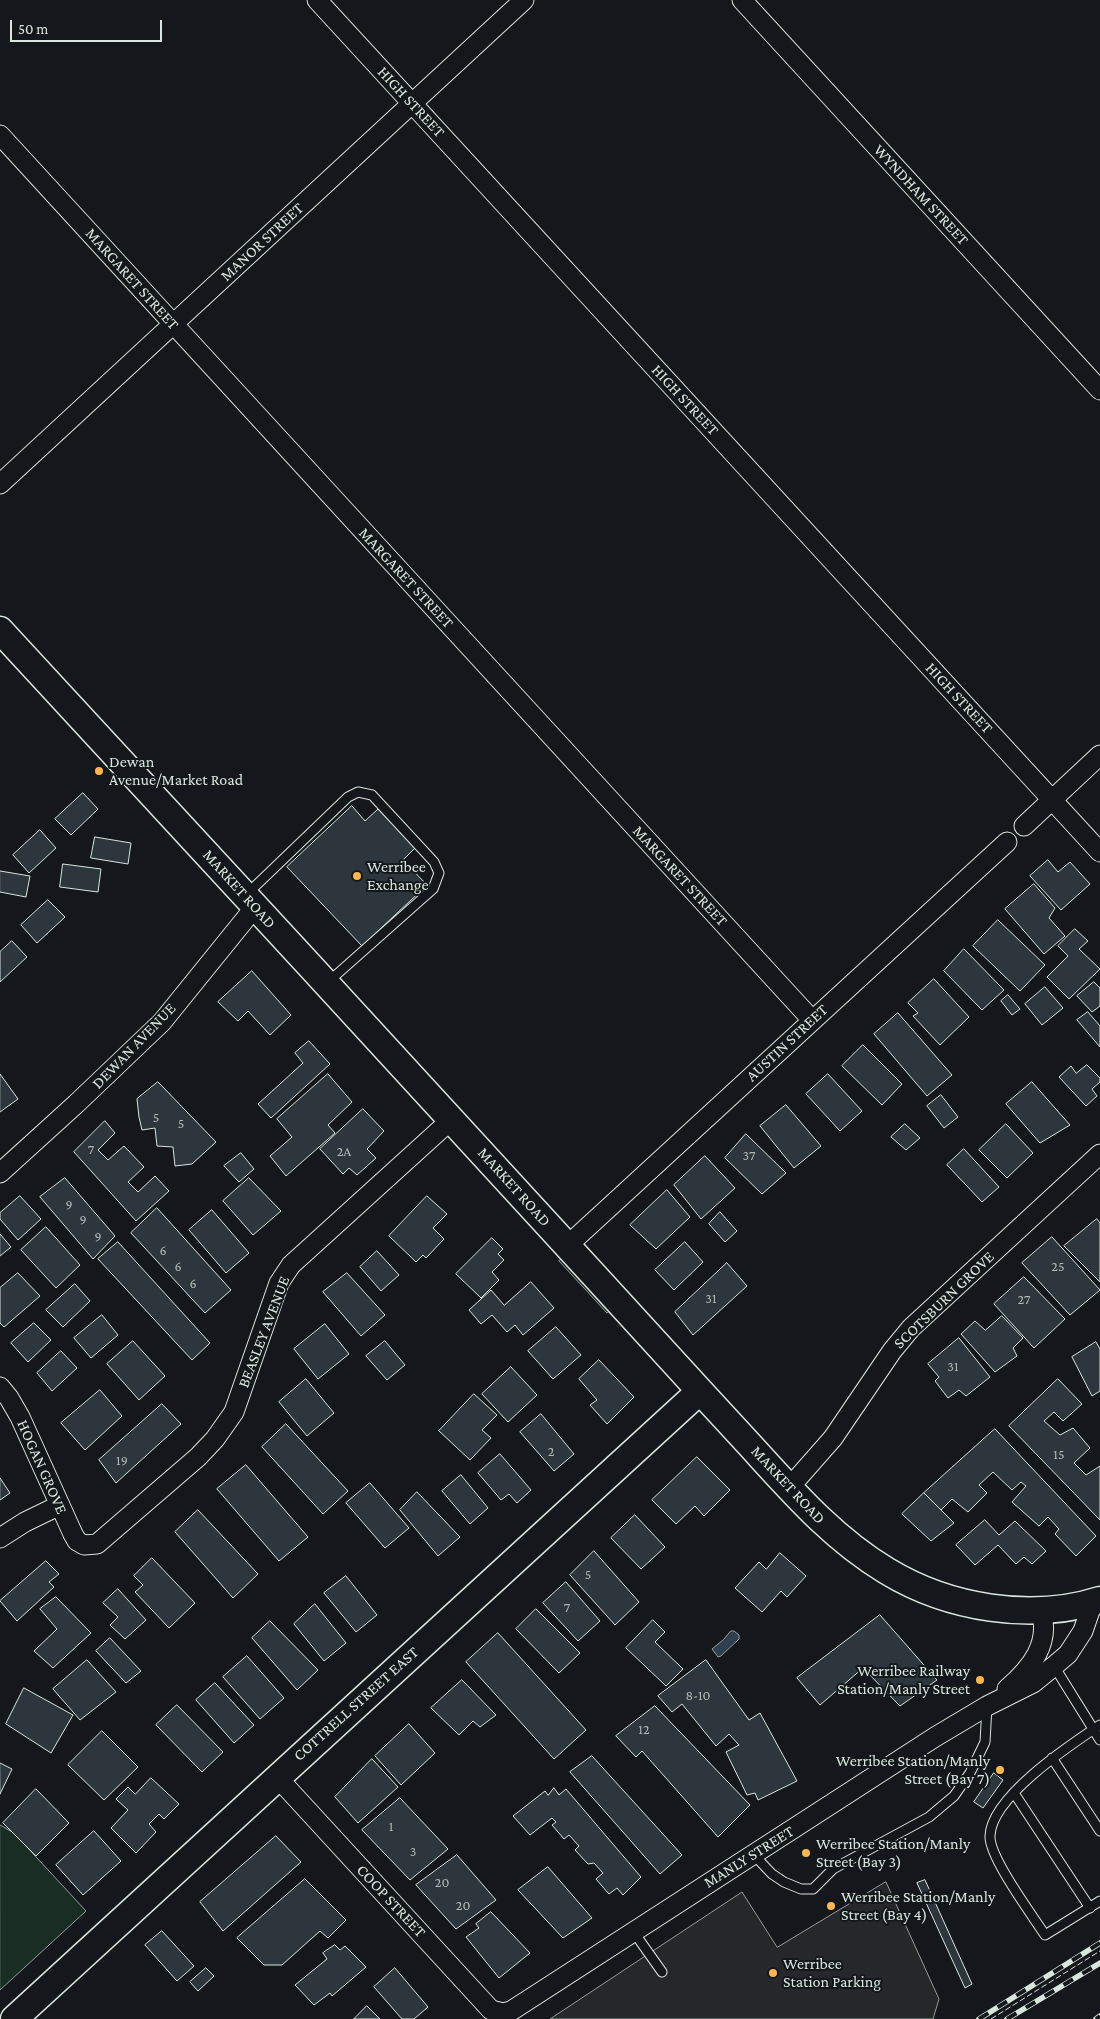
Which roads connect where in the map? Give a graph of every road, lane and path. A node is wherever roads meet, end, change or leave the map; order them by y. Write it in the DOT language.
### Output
graph roads {
  1 [pos="317,0"];
  2 [pos="524,0"];
  3 [pos="742,0"];
  4 [pos="412,103"];
  5 [pos="0,135"];
  6 [pos="173,324"];
  7 [pos="1100,390"];
  8 [pos="0,484"];
  9 [pos="0,630"];
  10 [pos="1100,755"];
  11 [pos="1052,799"];
  12 [pos="1024,826"];
  13 [pos="1007,842"];
  14 [pos="1100,852"];
  15 [pos="250,902"];
  16 [pos="326,984"];
  17 [pos="812,1020"];
  18 [pos="452,1119"];
  19 [pos="1100,1154"];
  20 [pos="0,1172"];
  21 [pos="567,1246"];
  22 [pos="0,1387"];
  23 [pos="700,1390"];
  24 [pos="790,1488"];
  25 [pos="60,1505"];
  26 [pos="0,1538"];
  27 [pos="84,1545"];
  28 [pos="1096,1601"];
  29 [pos="1041,1610"];
  30 [pos="1054,1666"];
  31 [pos="987,1706"];
  32 [pos="1097,1727"];
  33 [pos="1100,1740"];
  34 [pos="1052,1758"];
  35 [pos="277,1777"];
  36 [pos="1014,1793"];
  37 [pos="1100,1831"];
  38 [pos="754,1855"];
  39 [pos="1100,1901"];
  40 [pos="1090,1908"];
  41 [pos="633,1931"];
  42 [pos="662,1972"];
  43 [pos="506,2014"];
  44 [pos="14,2019"];
  1 -- 4 [label="street, HIGH STREET"];
  2 -- 4 [label="street, MANOR STREET"];
  3 -- 7 [label="street, WYNDHAM STREET"];
  4 -- 6 [label="street, MANOR STREET"];
  4 -- 11 [label="street, HIGH STREET"];
  5 -- 6 [label="street, MARGARET STREET"];
  6 -- 8 [label="street, MANOR STREET"];
  6 -- 17 [label="street, MARGARET STREET"];
  9 -- 15 [label="street, MARKET ROAD"];
  10 -- 11 [label="street"];
  11 -- 12 [label="street"];
  11 -- 14 [label="street, HIGH STREET"];
  13 -- 17 [label="street, AUSTIN STREET"];
  15 -- 16 [label="street, MARKET ROAD"];
  15 -- 16 [label="lane"];
  15 -- 20 [label="street, DEWAN AVENUE"];
  16 -- 18 [label="street, MARKET ROAD"];
  17 -- 21 [label="street, AUSTIN STREET"];
  18 -- 21 [label="street, MARKET ROAD"];
  18 -- 27 [label="street, BEASLEY AVENUE"];
  19 -- 24 [label="street, SCOTSBURN GROVE"];
  21 -- 23 [label="street, MARKET ROAD"];
  22 -- 25 [label="street, HOGAN GROVE"];
  23 -- 24 [label="street, MARKET ROAD"];
  23 -- 35 [label="street, COTTRELL STREET EAST"];
  24 -- 29 [label="street, MARKET ROAD"];
  25 -- 26 [label="street"];
  25 -- 27 [label="street, HOGAN GROVE"];
  28 -- 29 [label="street, MARKET ROAD"];
  28 -- 30 [label="street, MANLY STREET"];
  29 -- 31 [label="street, MANLY STREET"];
  30 -- 31 [label="street, MANLY STREET"];
  30 -- 32 [label="lane"];
  31 -- 38 [label="street, MANLY STREET"];
  31 -- 38 [label="lane"];
  32 -- 33 [label="lane"];
  32 -- 34 [label="lane"];
  34 -- 36 [label="lane"];
  34 -- 37 [label="lane"];
  35 -- 43 [label="street, COOP STREET"];
  35 -- 44 [label="street, COTTRELL STREET EAST"];
  36 -- 40 [label="lane"];
  36 -- 40 [label="lane"];
  38 -- 41 [label="street, MANLY STREET"];
  39 -- 40 [label="lane"];
  41 -- 42 [label="lane"];
  41 -- 43 [label="street, MANLY STREET"];
}
